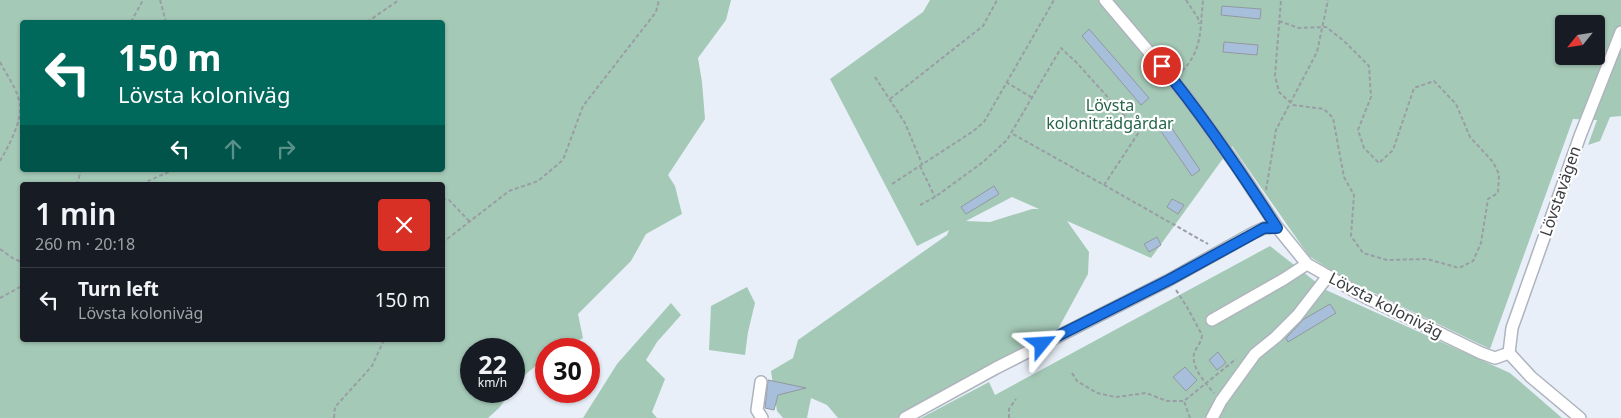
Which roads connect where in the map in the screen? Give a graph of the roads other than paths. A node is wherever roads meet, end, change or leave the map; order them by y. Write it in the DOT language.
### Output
graph roads {
  1 [pos="1105,0"];
  2 [pos="1621,32"];
  3 [pos="1277,228"];
  4 [pos="1307,264"];
  5 [pos="1328,276"];
  6 [pos="1116,307"];
  7 [pos="1110,319"];
  8 [pos="1212,320"];
  9 [pos="1509,353"];
  10 [pos="761,382"];
  11 [pos="762,418"];
  12 [pos="905,418"];
  13 [pos="1212,418"];
  14 [pos="1580,418"];
  1 -- 3 [label="street, Lövsta koloniväg"];
  2 -- 9 [label="street, Lövstavägen"];
  3 -- 4 [label="street, Lövsta koloniväg"];
  3 -- 6 [label="street"];
  4 -- 5 [label="street, Lövsta koloniväg"];
  4 -- 8 [label="street"];
  5 -- 9 [label="street, Lövsta koloniväg"];
  5 -- 13 [label="street"];
  6 -- 7 [label="street"];
  6 -- 12 [label="street"];
  9 -- 14 [label="street"];
  10 -- 11 [label="street"];
}
